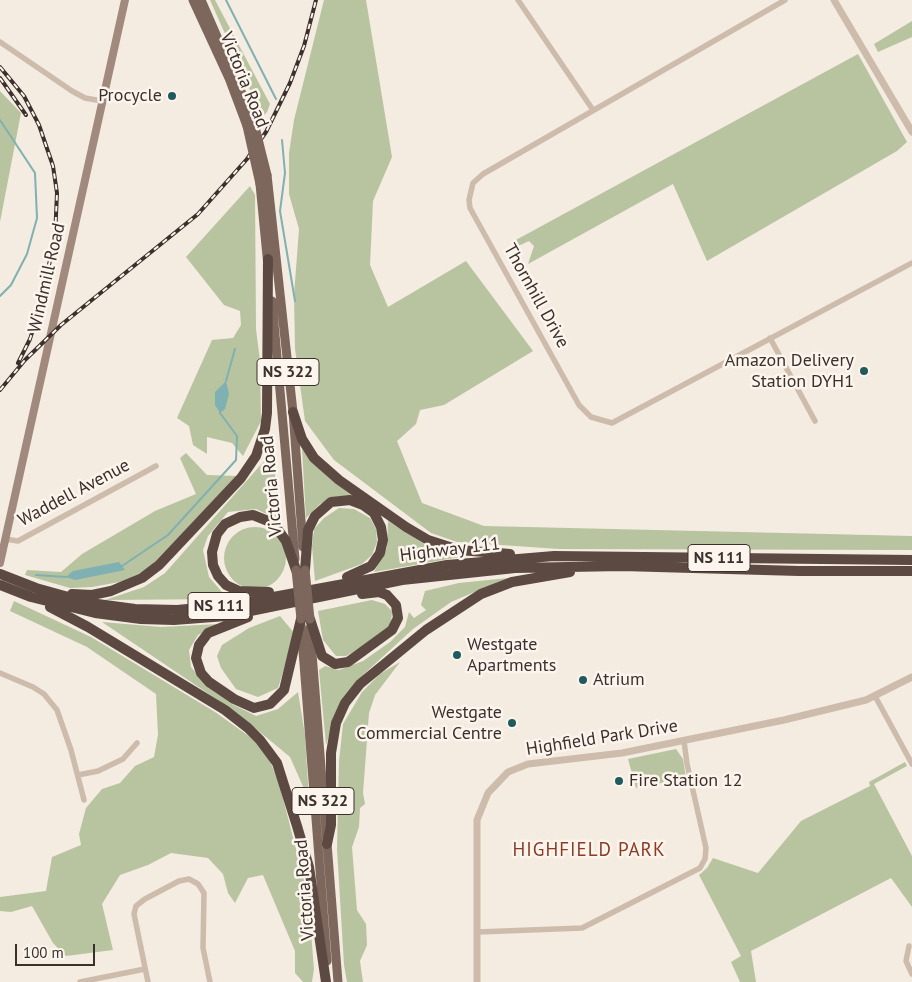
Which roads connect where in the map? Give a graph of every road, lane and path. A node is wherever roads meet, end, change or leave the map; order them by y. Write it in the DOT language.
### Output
graph roads {
  1 [pos="125,0"];
  2 [pos="193,0"];
  3 [pos="201,0"];
  4 [pos="518,0"];
  5 [pos="785,0"];
  6 [pos="834,0"];
  7 [pos="0,42"];
  8 [pos="102,100"];
  9 [pos="593,110"];
  10 [pos="250,122"];
  11 [pos="912,132"];
  12 [pos="268,259"];
  13 [pos="912,263"];
  14 [pos="770,338"];
  15 [pos="293,412"];
  16 [pos="815,421"];
  17 [pos="156,466"];
  18 [pos="5,539"];
  19 [pos="554,556"];
  20 [pos="912,559"];
  21 [pos="0,563"];
  22 [pos="622,566"];
  23 [pos="300,570"];
  24 [pos="912,571"];
  25 [pos="0,574"];
  26 [pos="0,585"];
  27 [pos="19,587"];
  28 [pos="320,588"];
  29 [pos="302,591"];
  30 [pos="34,593"];
  31 [pos="331,594"];
  32 [pos="288,603"];
  33 [pos="305,619"];
  34 [pos="0,673"];
  35 [pos="912,677"];
  36 [pos="875,696"];
  37 [pos="684,741"];
  38 [pos="137,743"];
  39 [pos="912,764"];
  40 [pos="78,774"];
  41 [pos="84,800"];
  42 [pos="327,844"];
  43 [pos="478,932"];
  44 [pos="909,946"];
  45 [pos="145,969"];
  46 [pos="912,974"];
  47 [pos="80,982"];
  48 [pos="148,982"];
  49 [pos="210,982"];
  50 [pos="328,982"];
  51 [pos="338,982"];
  52 [pos="477,982"];
  1 -- 8 [label="main road, Windmill Road"];
  2 -- 10 [label="main road, Victoria Road / NS 322"];
  3 -- 10 [label="main road, Victoria Road / NS 322"];
  4 -- 9 [label="street"];
  5 -- 9 [label="street, Thornhill Drive"];
  6 -- 11 [label="street"];
  7 -- 8 [label="street"];
  8 -- 18 [label="main road, Windmill Road"];
  9 -- 14 [label="street, Thornhill Drive"];
  10 -- 12 [label="main road, Victoria Road / NS 322, bridge"];
  10 -- 15 [label="main road, Victoria Road / NS 322, bridge"];
  12 -- 23 [label="main road, Victoria Road / NS 322"];
  12 -- 30 [label="highway"];
  13 -- 14 [label="street, Thornhill Drive"];
  14 -- 16 [label="street"];
  15 -- 19 [label="highway"];
  15 -- 23 [label="main road, Victoria Road / NS 322"];
  17 -- 18 [label="street, Waddell Avenue"];
  18 -- 21 [label="main road, Windmill Road"];
  19 -- 20 [label="highway, Highway 111 / NS 111"];
  19 -- 28 [label="highway, Highway 111 / NS 111"];
  22 -- 24 [label="highway, Highway 111 / NS 111"];
  22 -- 31 [label="highway, Highway 111 / NS 111"];
  22 -- 42 [label="highway"];
  23 -- 28 [label="highway"];
  23 -- 29 [label="highway"];
  23 -- 33 [label="main road, Victoria Road / NS 322, bridge"];
  25 -- 27 [label="highway, Highway 111 / NS 111"];
  26 -- 27 [label="highway, Highway 111 / NS 111"];
  27 -- 30 [label="highway, Highway 111 / NS 111"];
  28 -- 29 [label="highway, Highway 111 / NS 111"];
  29 -- 30 [label="highway, Highway 111 / NS 111"];
  30 -- 32 [label="highway, Highway 111 / NS 111"];
  30 -- 50 [label="highway"];
  31 -- 32 [label="highway, Highway 111 / NS 111"];
  31 -- 33 [label="highway"];
  32 -- 33 [label="highway"];
  33 -- 42 [label="main road, Victoria Road / NS 322"];
  33 -- 50 [label="main road, Victoria Road / NS 322"];
  34 -- 40 [label="street"];
  35 -- 36 [label="street, Highfield Park Drive"];
  36 -- 37 [label="street, Highfield Park Drive"];
  36 -- 39 [label="street"];
  37 -- 43 [label="street, Highfield Park Drive"];
  37 -- 43 [label="street"];
  38 -- 40 [label="street"];
  40 -- 41 [label="street"];
  42 -- 51 [label="main road, Victoria Road / NS 322"];
  43 -- 52 [label="street, Highfield Park Drive"];
  44 -- 46 [label="street"];
  45 -- 47 [label="street"];
  45 -- 48 [label="street"];
  45 -- 49 [label="street"];
}
